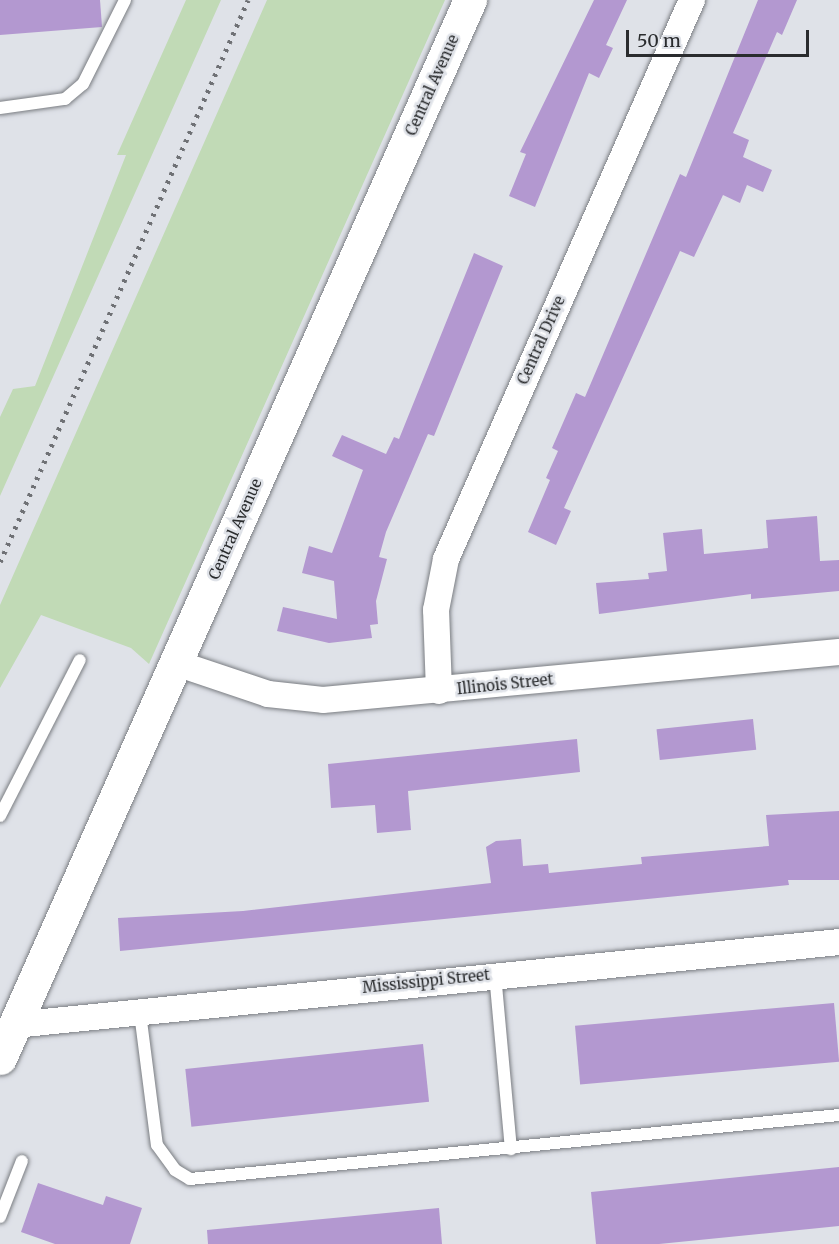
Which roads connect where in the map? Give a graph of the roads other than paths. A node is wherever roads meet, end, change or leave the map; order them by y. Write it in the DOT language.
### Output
graph roads {
  1 [pos="125,0"];
  2 [pos="470,0"];
  3 [pos="692,0"];
  4 [pos="0,108"];
  5 [pos="839,652"];
  6 [pos="80,660"];
  7 [pos="176,663"];
  8 [pos="439,691"];
  9 [pos="0,816"];
  10 [pos="839,942"];
  11 [pos="495,974"];
  12 [pos="140,1012"];
  13 [pos="14,1025"];
  14 [pos="0,1058"];
  15 [pos="839,1115"];
  16 [pos="511,1149"];
  17 [pos="22,1161"];
  18 [pos="0,1217"];
  1 -- 4 [label="lane"];
  2 -- 7 [label="main road, Central Avenue"];
  3 -- 8 [label="street, Central Drive"];
  5 -- 8 [label="street, Illinois Street"];
  6 -- 9 [label="lane"];
  7 -- 8 [label="street, Illinois Street"];
  7 -- 13 [label="main road, Central Avenue"];
  10 -- 11 [label="street, Mississippi Street"];
  11 -- 12 [label="street, Mississippi Street"];
  11 -- 16 [label="lane"];
  12 -- 13 [label="street, Mississippi Street"];
  12 -- 16 [label="lane"];
  13 -- 14 [label="main road, Central Avenue"];
  15 -- 16 [label="lane"];
  17 -- 18 [label="lane"];
}
